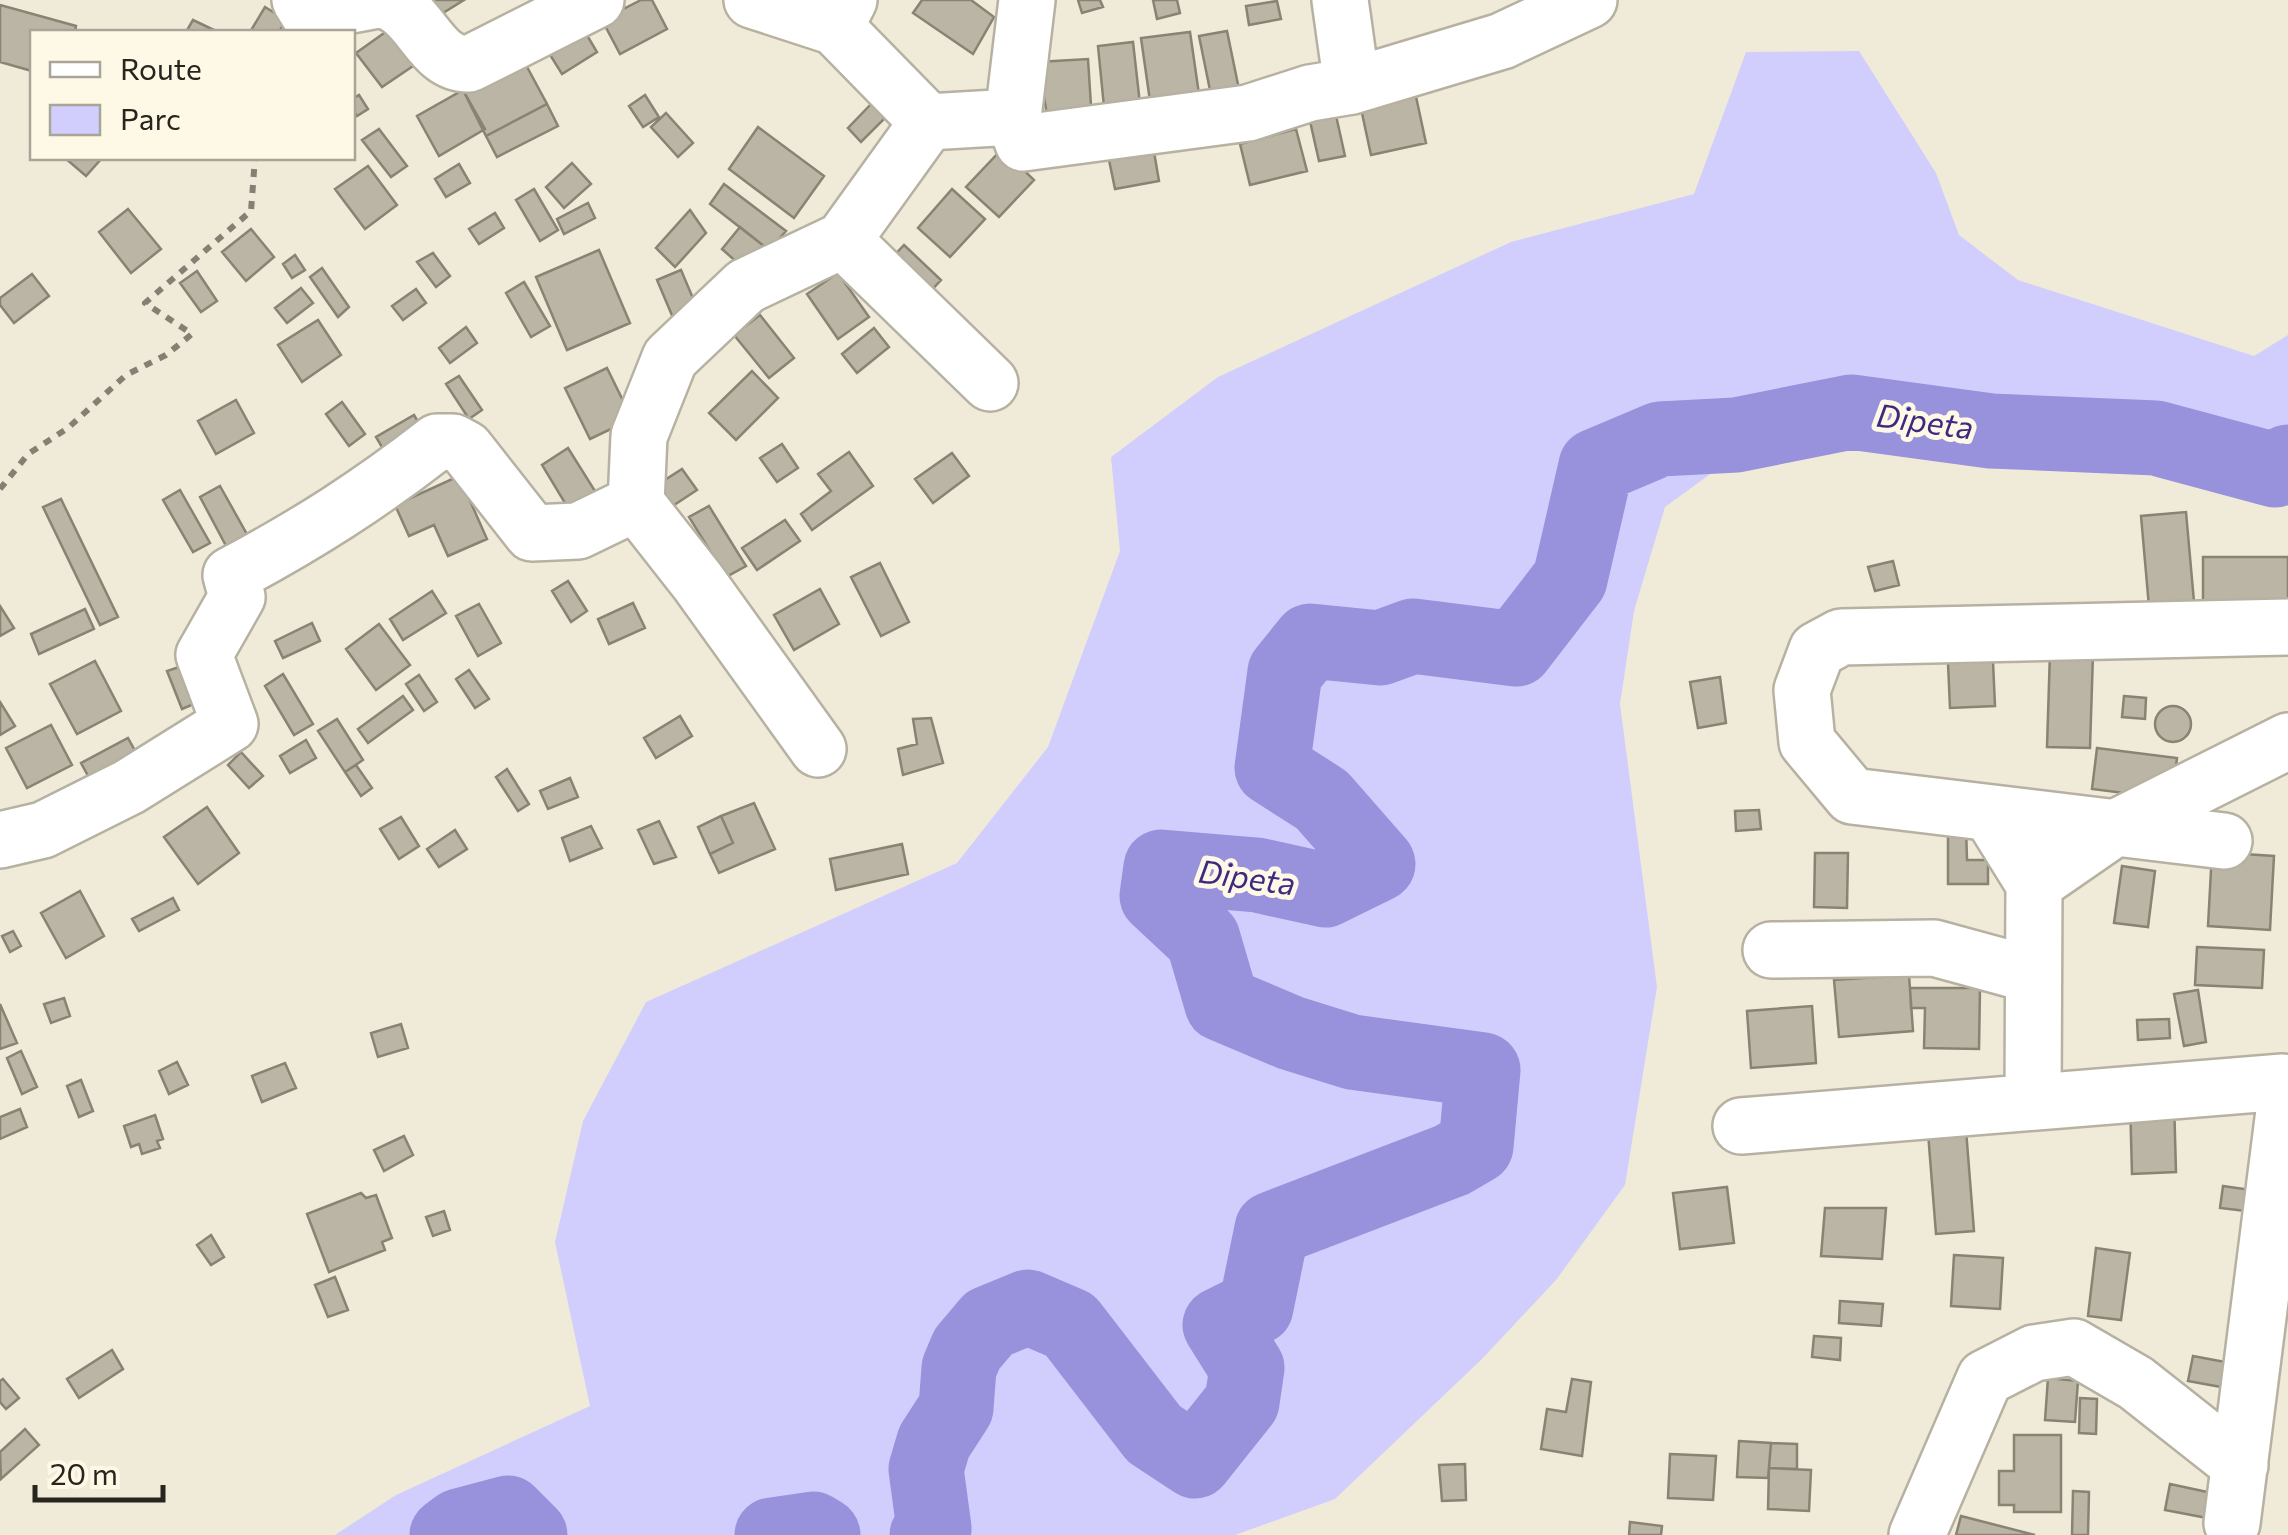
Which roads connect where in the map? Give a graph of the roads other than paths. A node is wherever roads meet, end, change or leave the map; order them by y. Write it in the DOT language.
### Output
graph roads {
  1 [pos="300,0"];
  2 [pos="380,0"];
  3 [pos="596,0"];
  4 [pos="752,0"];
  5 [pos="1027,0"];
  6 [pos="1340,0"];
  7 [pos="1588,0"];
  8 [pos="842,13"];
  9 [pos="1352,86"];
  10 [pos="1013,118"];
  11 [pos="928,122"];
  12 [pos="843,240"];
  13 [pos="990,383"];
  14 [pos="636,502"];
  15 [pos="2288,628"];
  16 [pos="2288,741"];
  17 [pos="818,750"];
  18 [pos="1990,813"];
  19 [pos="2115,828"];
  20 [pos="0,840"];
  21 [pos="2224,840"];
  22 [pos="2034,884"];
  23 [pos="1770,950"];
  24 [pos="2033,975"];
  25 [pos="2286,1093"];
  26 [pos="2033,1102"];
  27 [pos="1741,1126"];
  28 [pos="2240,1466"];
  29 [pos="2232,1523"];
  30 [pos="1917,1535"];
  1 -- 2 [label="street"];
  2 -- 3 [label="street"];
  4 -- 8 [label="street"];
  5 -- 10 [label="street"];
  6 -- 9 [label="street"];
  7 -- 9 [label="street"];
  8 -- 11 [label="street"];
  9 -- 10 [label="street"];
  10 -- 11 [label="street"];
  11 -- 12 [label="street"];
  12 -- 13 [label="street"];
  12 -- 14 [label="street"];
  14 -- 17 [label="street"];
  14 -- 20 [label="street"];
  15 -- 18 [label="street"];
  16 -- 19 [label="street"];
  18 -- 19 [label="street"];
  18 -- 22 [label="street"];
  19 -- 21 [label="street"];
  19 -- 22 [label="street"];
  22 -- 24 [label="street"];
  23 -- 24 [label="street"];
  24 -- 26 [label="street"];
  25 -- 26 [label="street"];
  25 -- 28 [label="street"];
  26 -- 27 [label="street"];
  28 -- 29 [label="street"];
  28 -- 30 [label="street"];
}
